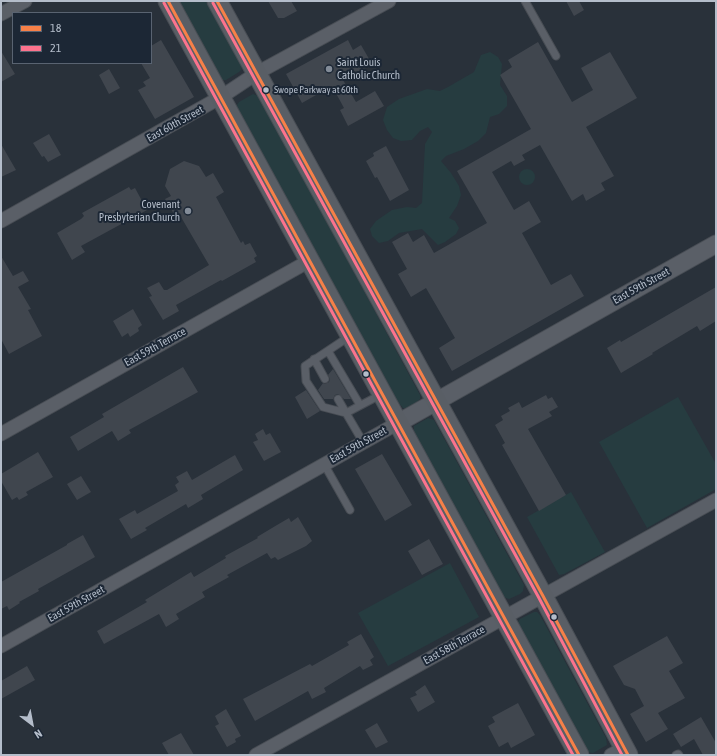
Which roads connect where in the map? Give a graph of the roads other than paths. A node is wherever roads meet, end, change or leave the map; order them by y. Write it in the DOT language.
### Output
graph roads {
  1 [pos="25,1"];
  2 [pos="168,1"];
  3 [pos="217,1"];
  4 [pos="389,1"];
  5 [pos="525,1"];
  6 [pos="1,14"];
  7 [pos="556,56"];
  8 [pos="257,73"];
  9 [pos="221,98"];
  10 [pos="1,221"];
  11 [pos="716,244"];
  12 [pos="309,261"];
  13 [pos="351,336"];
  14 [pos="328,351"];
  15 [pos="314,359"];
  16 [pos="325,379"];
  17 [pos="382,394"];
  18 [pos="338,399"];
  19 [pos="435,401"];
  20 [pos="360,405"];
  21 [pos="346,413"];
  22 [pos="398,423"];
  23 [pos="1,434"];
  24 [pos="363,442"];
  25 [pos="324,464"];
  26 [pos="716,500"];
  27 [pos="350,510"];
  28 [pos="543,596"];
  29 [pos="504,617"];
  30 [pos="1,646"];
  31 [pos="621,753"];
  32 [pos="256,755"];
  33 [pos="579,755"];
  1 -- 6 [label="street"];
  2 -- 9 [label="main road"];
  3 -- 8 [label="main road"];
  4 -- 8 [label="street, East 60th Street"];
  5 -- 7 [label="lane"];
  8 -- 9 [label="street, East 60th Street"];
  8 -- 19 [label="main road"];
  9 -- 10 [label="street, East 60th Street"];
  9 -- 12 [label="main road"];
  11 -- 19 [label="street, East 59th Street"];
  12 -- 13 [label="main road"];
  12 -- 23 [label="street, East 59th Terrace"];
  13 -- 14 [label="lane"];
  13 -- 17 [label="main road"];
  14 -- 15 [label="lane"];
  14 -- 20 [label="lane"];
  15 -- 16 [label="lane"];
  15 -- 21 [label="lane"];
  17 -- 20 [label="lane"];
  17 -- 22 [label="main road"];
  18 -- 21 [label="lane"];
  19 -- 22 [label="street, East 59th Street"];
  19 -- 28 [label="main road"];
  20 -- 21 [label="lane"];
  21 -- 24 [label="lane"];
  22 -- 24 [label="street, East 59th Street"];
  22 -- 29 [label="main road"];
  24 -- 25 [label="street, East 59th Street"];
  25 -- 27 [label="lane"];
  25 -- 30 [label="street, East 59th Street"];
  26 -- 28 [label="street, East 58th Terrace"];
  28 -- 29 [label="street, East 58th Terrace"];
  28 -- 31 [label="main road"];
  29 -- 32 [label="street, East 58th Terrace"];
  29 -- 33 [label="main road"];
}
